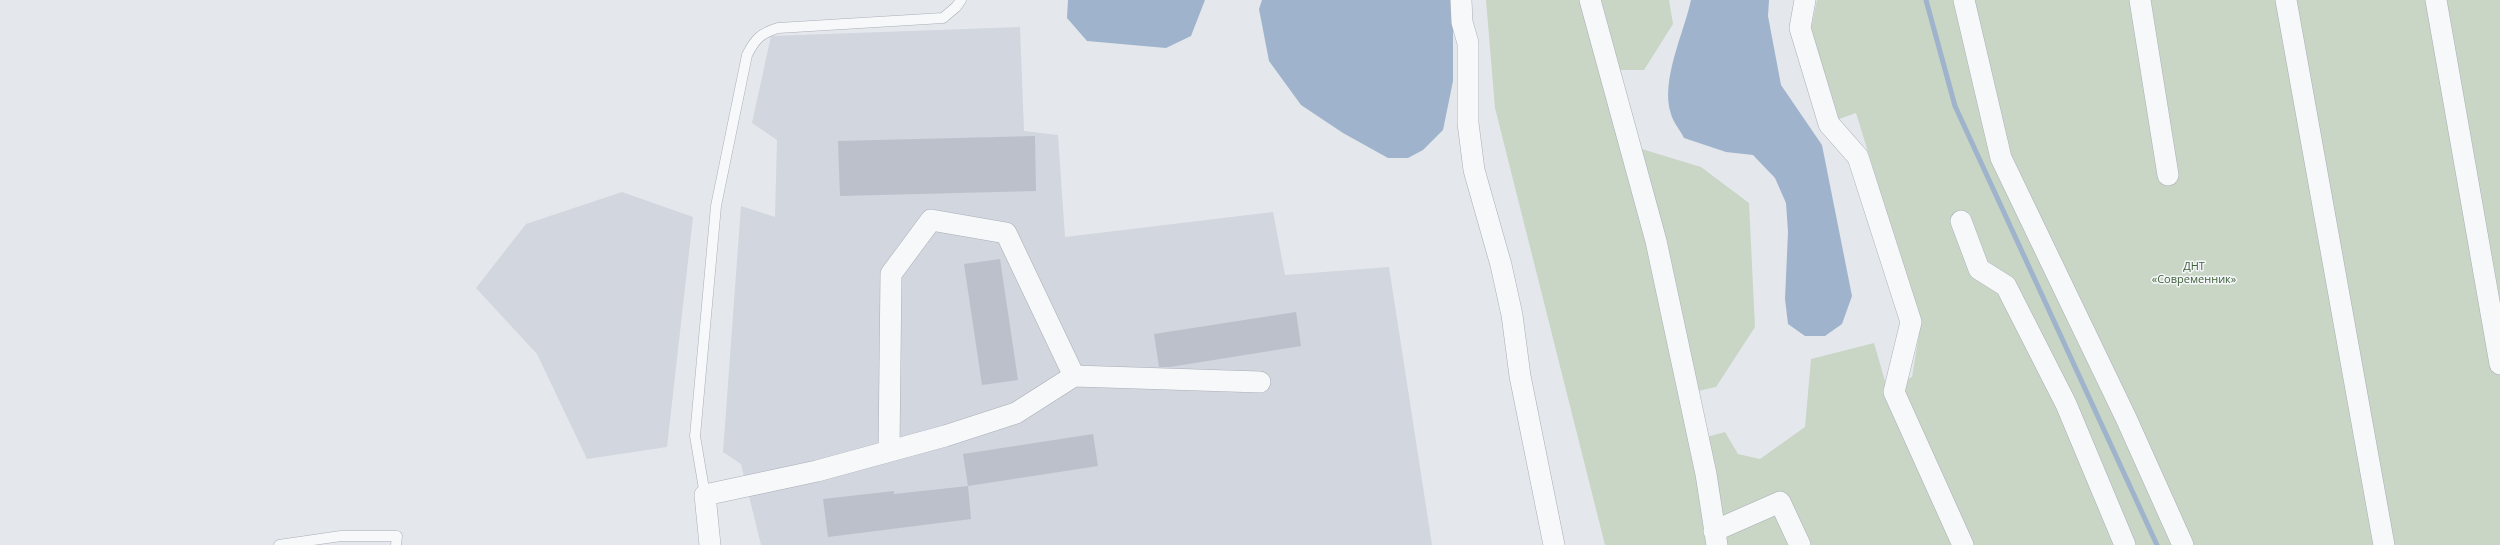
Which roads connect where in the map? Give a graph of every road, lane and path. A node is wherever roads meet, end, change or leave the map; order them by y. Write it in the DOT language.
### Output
graph roads {
  1 [pos="961,0"];
  2 [pos="1461,0"];
  3 [pos="1590,0"];
  4 [pos="1805,0"];
  5 [pos="1964,0"];
  6 [pos="2140,0"];
  7 [pos="2286,0"];
  8 [pos="2436,0"];
  9 [pos="2168,175"];
  10 [pos="1961,221"];
  11 [pos="2500,364"];
  12 [pos="1074,376"];
  13 [pos="1260,382"];
  14 [pos="889,451"];
  15 [pos="705,494"];
  16 [pos="1716,538"];
  17 [pos="278,545"];
  18 [pos="396,545"];
  19 [pos="710,545"];
  20 [pos="1554,545"];
  21 [pos="1800,545"];
  22 [pos="1963,545"];
  23 [pos="2124,545"];
  24 [pos="2183,545"];
  25 [pos="2384,545"];
  1 -- 15 [label="lane"];
  2 -- 20 [label="street"];
  3 -- 16 [label="street"];
  4 -- 22 [label="street"];
  5 -- 24 [label="street"];
  6 -- 9 [label="street"];
  7 -- 25 [label="street"];
  8 -- 11 [label="street"];
  10 -- 23 [label="street"];
  12 -- 13 [label="street"];
  12 -- 14 [label="street"];
  12 -- 14 [label="street"];
  14 -- 15 [label="street"];
  15 -- 19 [label="street"];
  16 -- 21 [label="street"];
  17 -- 18 [label="lane"];
}
